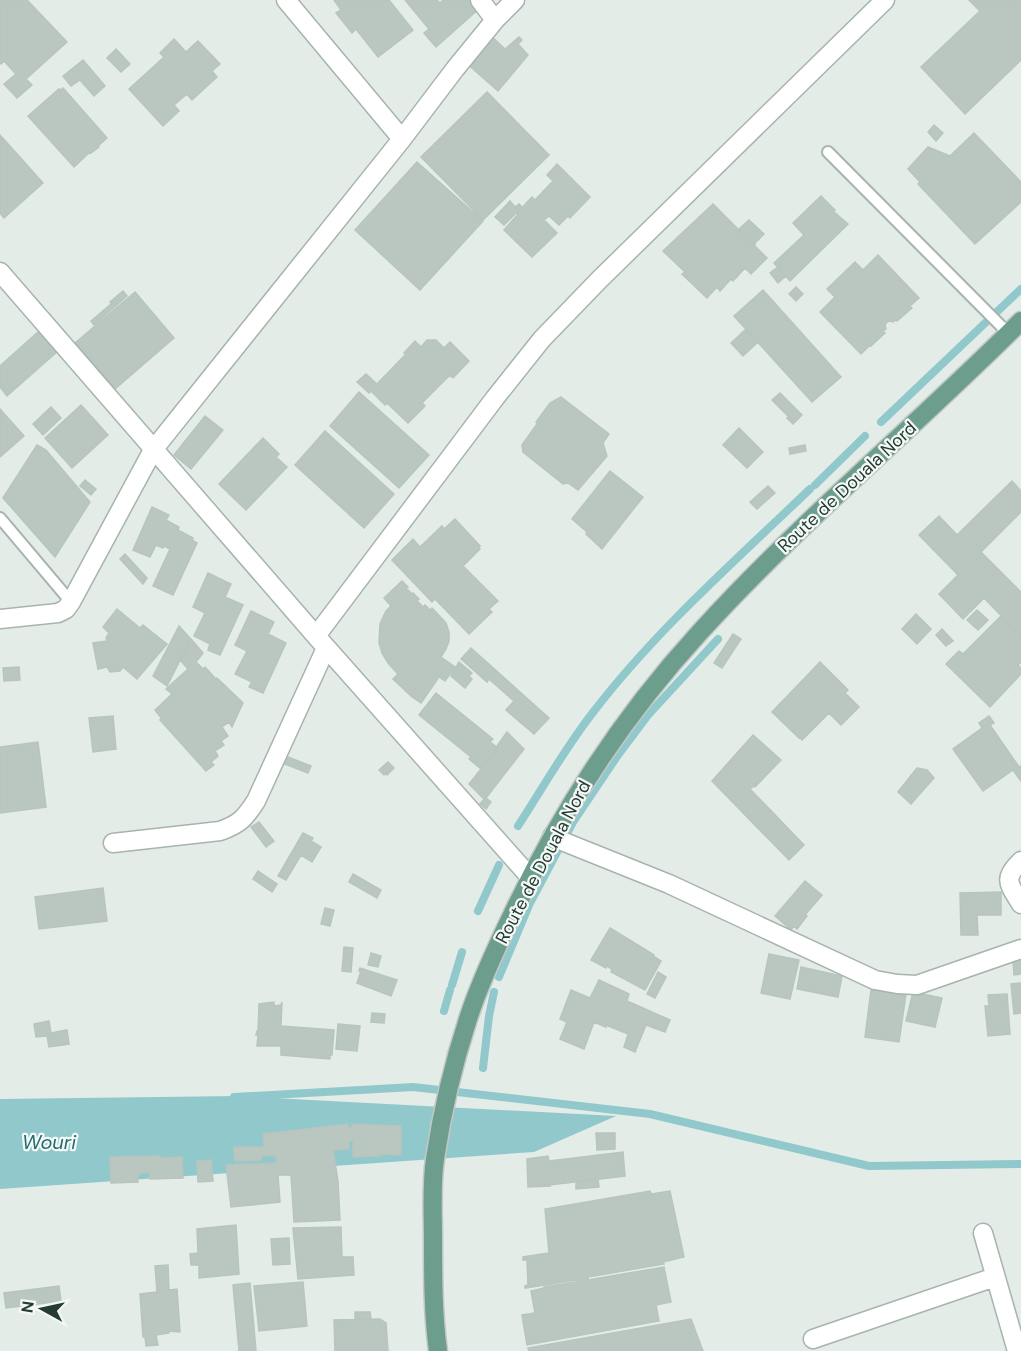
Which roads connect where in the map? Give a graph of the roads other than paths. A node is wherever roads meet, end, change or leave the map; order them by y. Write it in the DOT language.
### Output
graph roads {
  1 [pos="286,0"];
  2 [pos="480,0"];
  3 [pos="514,0"];
  4 [pos="885,0"];
  5 [pos="495,20"];
  6 [pos="402,138"];
  7 [pos="828,152"];
  8 [pos="0,272"];
  9 [pos="1015,327"];
  10 [pos="153,450"];
  11 [pos="0,518"];
  12 [pos="71,602"];
  13 [pos="0,619"];
  14 [pos="321,642"];
  15 [pos="552,837"];
  16 [pos="112,843"];
  17 [pos="1021,861"];
  18 [pos="530,877"];
  19 [pos="1021,904"];
  20 [pos="1021,949"];
  21 [pos="983,1233"];
  22 [pos="995,1277"];
  23 [pos="813,1339"];
  24 [pos="438,1351"];
  25 [pos="1017,1351"];
  1 -- 6 [label="street"];
  2 -- 5 [label="street"];
  3 -- 5 [label="street"];
  4 -- 14 [label="street"];
  5 -- 6 [label="street"];
  6 -- 10 [label="street"];
  7 -- 9 [label="lane"];
  8 -- 10 [label="street"];
  9 -- 15 [label="main road, Route de Douala Nord"];
  10 -- 12 [label="street"];
  10 -- 14 [label="street"];
  11 -- 12 [label="lane"];
  12 -- 13 [label="street"];
  14 -- 16 [label="street"];
  14 -- 18 [label="street"];
  15 -- 18 [label="main road, Route de Douala Nord"];
  15 -- 20 [label="street"];
  17 -- 19 [label="street"];
  18 -- 24 [label="main road, Route de Douala Nord"];
  21 -- 22 [label="street"];
  22 -- 23 [label="street"];
  22 -- 25 [label="street"];
}
